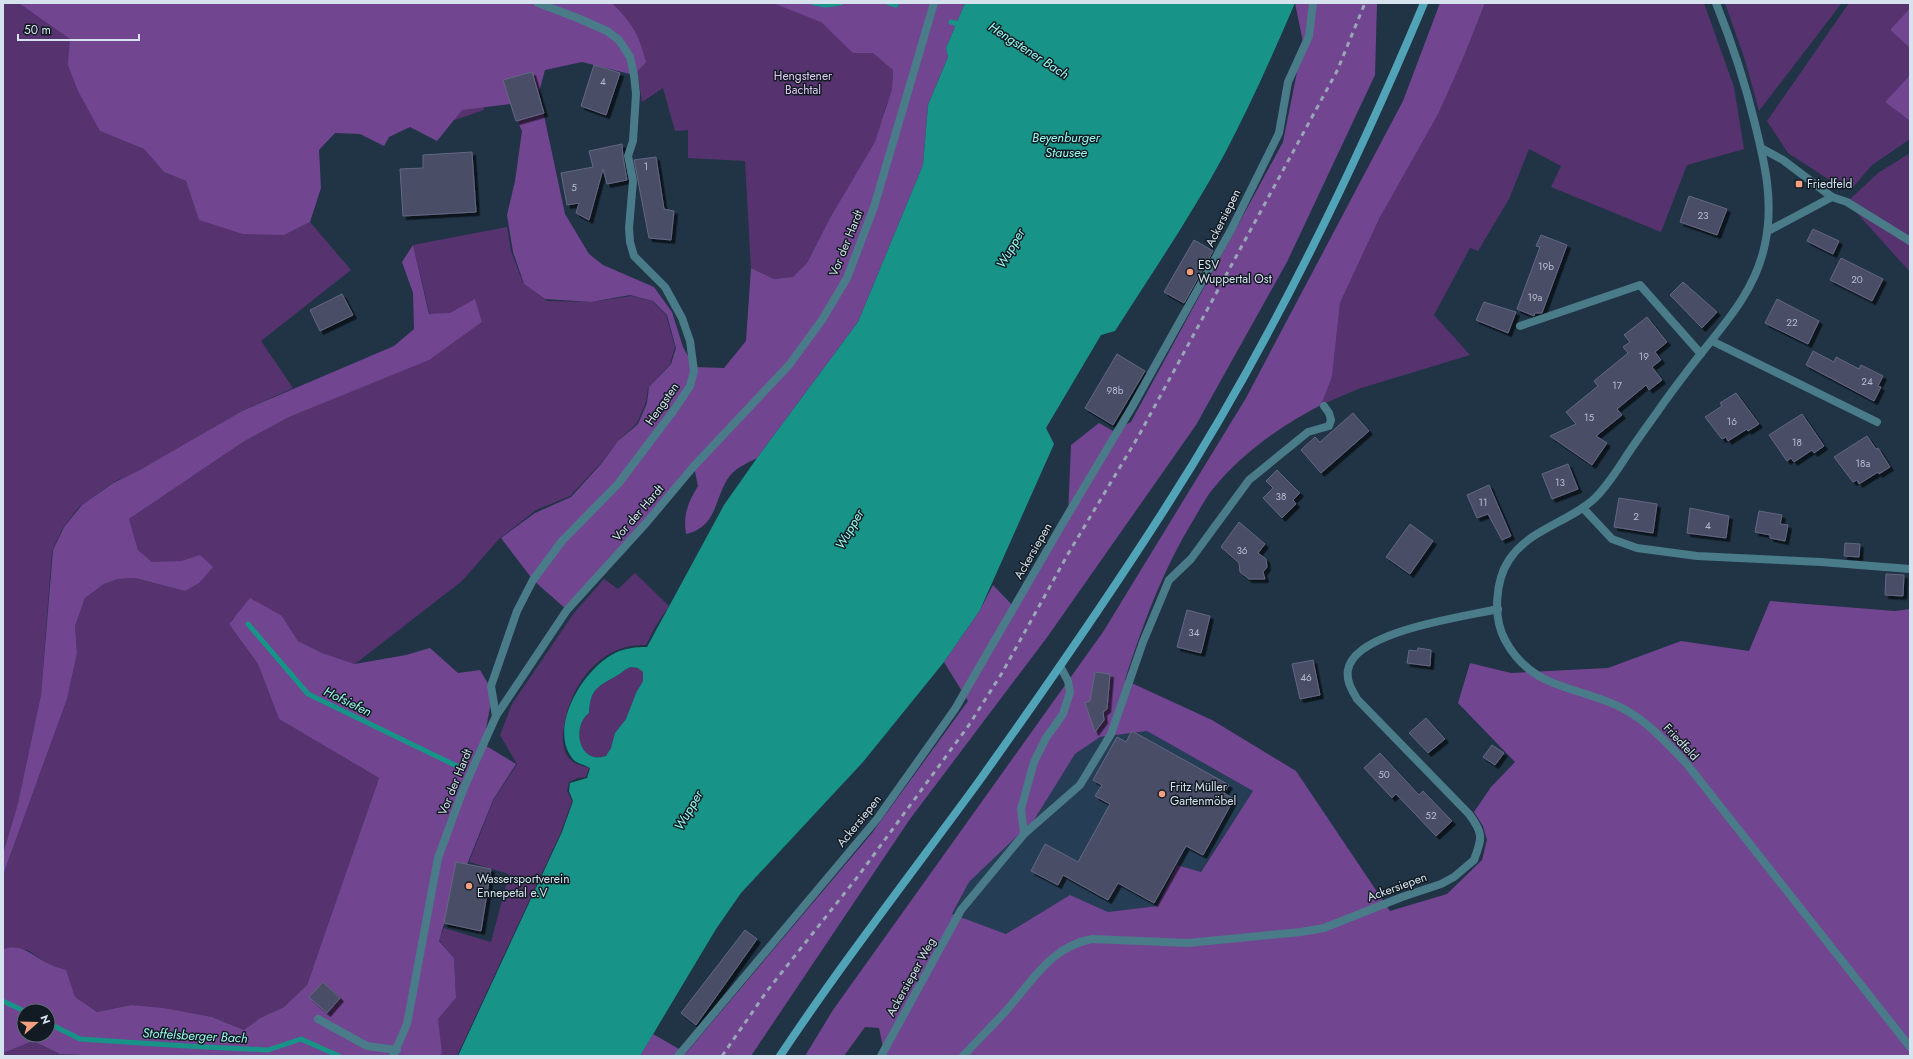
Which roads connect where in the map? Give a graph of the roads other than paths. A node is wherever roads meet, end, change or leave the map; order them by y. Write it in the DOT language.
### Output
graph roads {
  1 [pos="538,3"];
  2 [pos="934,3"];
  3 [pos="1313,3"];
  4 [pos="1424,3"];
  5 [pos="1716,3"];
  6 [pos="1761,148"];
  7 [pos="1832,197"];
  8 [pos="1768,231"];
  9 [pos="1910,241"];
  10 [pos="1520,326"];
  11 [pos="1712,341"];
  12 [pos="1701,354"];
  13 [pos="1324,406"];
  14 [pos="1877,422"];
  15 [pos="1583,508"];
  16 [pos="1910,569"];
  17 [pos="1498,609"];
  18 [pos="1060,666"];
  19 [pos="496,716"];
  20 [pos="1024,834"];
  21 [pos="318,1019"];
  22 [pos="1910,1047"];
  23 [pos="395,1053"];
  24 [pos="678,1056"];
  25 [pos="780,1056"];
  26 [pos="881,1056"];
  27 [pos="963,1056"];
  1 -- 19 [label="street, Hengsten"];
  2 -- 19 [label="street, Vor der Hardt"];
  3 -- 24 [label="street, Ackersiepen"];
  4 -- 18 [label="main road"];
  5 -- 6 [label="street, Friedfeld"];
  6 -- 7 [label="street"];
  6 -- 8 [label="street, Friedfeld"];
  7 -- 8 [label="street"];
  7 -- 9 [label="street"];
  8 -- 11 [label="street, Friedfeld"];
  10 -- 12 [label="street"];
  11 -- 12 [label="street, Friedfeld"];
  11 -- 14 [label="street"];
  12 -- 15 [label="street, Friedfeld"];
  13 -- 20 [label="street"];
  15 -- 16 [label="street"];
  15 -- 17 [label="street, Friedfeld"];
  17 -- 22 [label="street, Friedfeld"];
  17 -- 27 [label="street, Ackersiepen"];
  18 -- 20 [label="street"];
  18 -- 25 [label="main road"];
  19 -- 23 [label="street, Vor der Hardt"];
  20 -- 26 [label="street, Ackersieper Weg"];
  21 -- 23 [label="street"];
}
